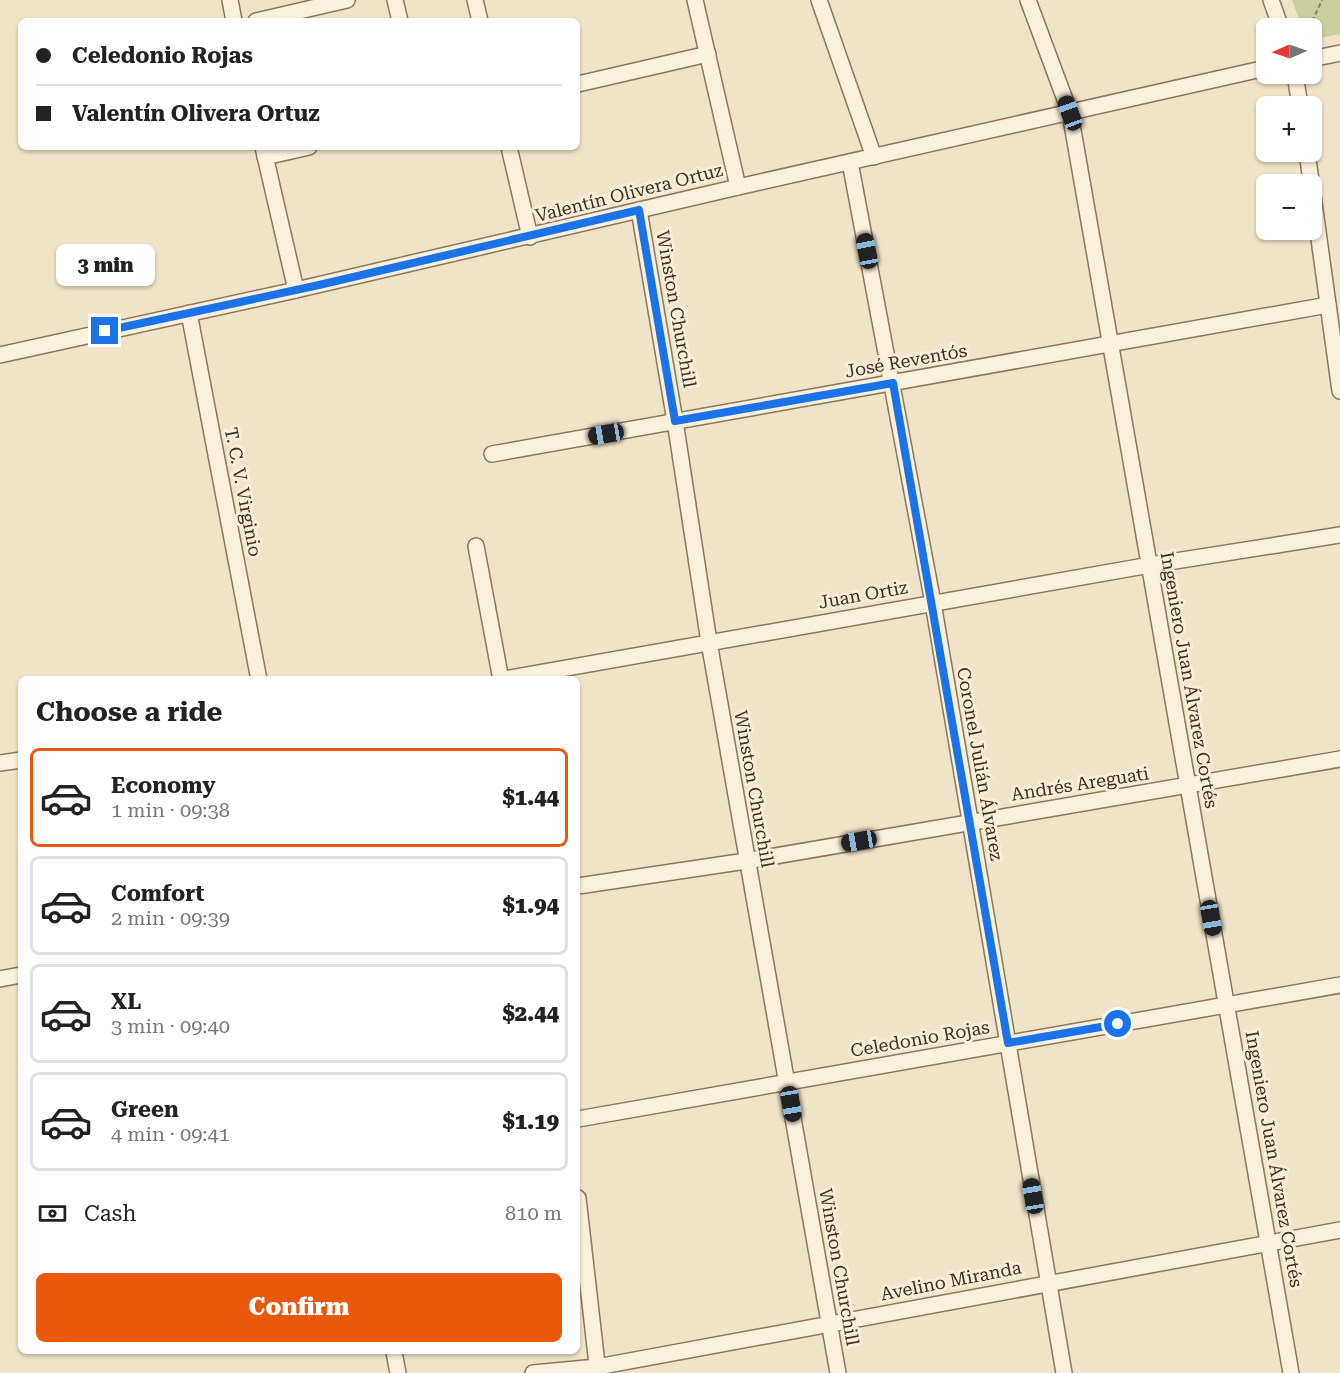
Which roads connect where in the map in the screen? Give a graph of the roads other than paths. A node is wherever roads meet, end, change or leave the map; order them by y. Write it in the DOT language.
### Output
graph roads {
  1 [pos="230,0"];
  2 [pos="347,0"];
  3 [pos="395,0"];
  4 [pos="475,0"];
  5 [pos="695,0"];
  6 [pos="819,0"];
  7 [pos="1028,0"];
  8 [pos="1271,0"];
  9 [pos="233,18"];
  10 [pos="269,18"];
  11 [pos="399,18"];
  12 [pos="479,18"];
  13 [pos="1277,18"];
  14 [pos="1340,53"];
  15 [pos="708,54"];
  16 [pos="1322,57"];
  17 [pos="1256,70"];
  18 [pos="580,84"];
  19 [pos="1070,113"];
  20 [pos="282,150"];
  21 [pos="510,150"];
  22 [pos="264,152"];
  23 [pos="874,157"];
  24 [pos="850,162"];
  25 [pos="1309,162"];
  26 [pos="738,187"];
  27 [pos="639,210"];
  28 [pos="530,237"];
  29 [pos="1333,275"];
  30 [pos="296,290"];
  31 [pos="1328,305"];
  32 [pos="189,313"];
  33 [pos="1112,345"];
  34 [pos="0,354"];
  35 [pos="893,383"];
  36 [pos="1340,392"];
  37 [pos="675,421"];
  38 [pos="492,454"];
  39 [pos="1340,535"];
  40 [pos="476,546"];
  41 [pos="1149,565"];
  42 [pos="933,603"];
  43 [pos="709,642"];
  44 [pos="258,676"];
  45 [pos="499,676"];
  46 [pos="517,676"];
  47 [pos="1340,759"];
  48 [pos="18,760"];
  49 [pos="0,763"];
  50 [pos="1187,786"];
  51 [pos="971,822"];
  52 [pos="746,861"];
  53 [pos="580,886"];
  54 [pos="18,976"];
  55 [pos="0,979"];
  56 [pos="1340,985"];
  57 [pos="1227,1006"];
  58 [pos="1008,1043"];
  59 [pos="788,1082"];
  60 [pos="580,1119"];
  61 [pos="580,1215"];
  62 [pos="1340,1230"];
  63 [pos="1269,1242"];
  64 [pos="1047,1283"];
  65 [pos="828,1325"];
  66 [pos="394,1354"];
  67 [pos="598,1370"];
  68 [pos="398,1373"];
  69 [pos="533,1373"];
  70 [pos="838,1373"];
  71 [pos="1064,1373"];
  72 [pos="1291,1373"];
  1 -- 9 [label="street"];
  2 -- 10 [label="street"];
  3 -- 11 [label="street"];
  4 -- 12 [label="street"];
  5 -- 15 [label="street"];
  6 -- 23 [label="street"];
  7 -- 19 [label="street, Ingeniero Juan Álvarez Cortés"];
  8 -- 13 [label="street"];
  14 -- 16 [label="street"];
  15 -- 18 [label="street"];
  15 -- 26 [label="street"];
  17 -- 19 [label="street, Valentín Olivera Ortuz"];
  19 -- 23 [label="street, Valentín Olivera Ortuz"];
  19 -- 33 [label="street, Ingeniero Juan Álvarez Cortés"];
  20 -- 22 [label="street"];
  21 -- 28 [label="street"];
  22 -- 30 [label="street"];
  23 -- 24 [label="street, Valentín Olivera Ortuz"];
  24 -- 26 [label="street, Valentín Olivera Ortuz"];
  24 -- 35 [label="street, Coronel Julián Álvarez"];
  25 -- 29 [label="street"];
  26 -- 27 [label="street, Valentín Olivera Ortuz"];
  27 -- 28 [label="street, Valentín Olivera Ortuz"];
  27 -- 37 [label="street, Winston Churchill"];
  28 -- 30 [label="street, Valentín Olivera Ortuz"];
  29 -- 31 [label="street"];
  30 -- 32 [label="street, Valentín Olivera Ortuz"];
  31 -- 33 [label="street, José Reventós"];
  31 -- 36 [label="street"];
  32 -- 34 [label="street, Valentín Olivera Ortuz"];
  32 -- 44 [label="street, T. C. V. Virginio"];
  33 -- 35 [label="street, José Reventós"];
  33 -- 41 [label="street, Ingeniero Juan Álvarez Cortés"];
  35 -- 37 [label="street, José Reventós"];
  35 -- 42 [label="street, Coronel Julián Álvarez"];
  37 -- 38 [label="street, José Reventós"];
  37 -- 43 [label="street, Winston Churchill"];
  39 -- 41 [label="street, Juan Ortiz"];
  40 -- 45 [label="street"];
  41 -- 42 [label="street, Juan Ortiz"];
  41 -- 50 [label="street, Ingeniero Juan Álvarez Cortés"];
  42 -- 43 [label="street, Juan Ortiz"];
  42 -- 51 [label="street, Coronel Julián Álvarez"];
  43 -- 46 [label="street, Juan Ortiz"];
  43 -- 52 [label="street, Winston Churchill"];
  47 -- 50 [label="street, Andrés Areguati"];
  48 -- 49 [label="street"];
  50 -- 51 [label="street, Andrés Areguati"];
  50 -- 57 [label="street, Ingeniero Juan Álvarez Cortés"];
  51 -- 52 [label="street, Andrés Areguati"];
  51 -- 58 [label="street, Coronel Julián Álvarez"];
  52 -- 53 [label="street, Andrés Areguati"];
  52 -- 59 [label="street, Winston Churchill"];
  54 -- 55 [label="street"];
  56 -- 57 [label="street, Celedonio Rojas"];
  57 -- 58 [label="street, Celedonio Rojas"];
  57 -- 63 [label="street, Ingeniero Juan Álvarez Cortés"];
  58 -- 59 [label="street, Celedonio Rojas"];
  58 -- 64 [label="street, Coronel Julián Álvarez"];
  59 -- 60 [label="street, Celedonio Rojas"];
  59 -- 65 [label="street, Winston Churchill"];
  61 -- 67 [label="street"];
  62 -- 63 [label="street, Avelino Miranda"];
  63 -- 64 [label="street, Avelino Miranda"];
  63 -- 72 [label="street, Ingeniero Juan Álvarez Cortés"];
  64 -- 65 [label="street, Avelino Miranda"];
  64 -- 71 [label="street, Coronel Julián Álvarez"];
  65 -- 67 [label="street, Avelino Miranda"];
  65 -- 70 [label="street, Winston Churchill"];
  66 -- 68 [label="street"];
  67 -- 69 [label="street, Avelino Miranda"];
}
